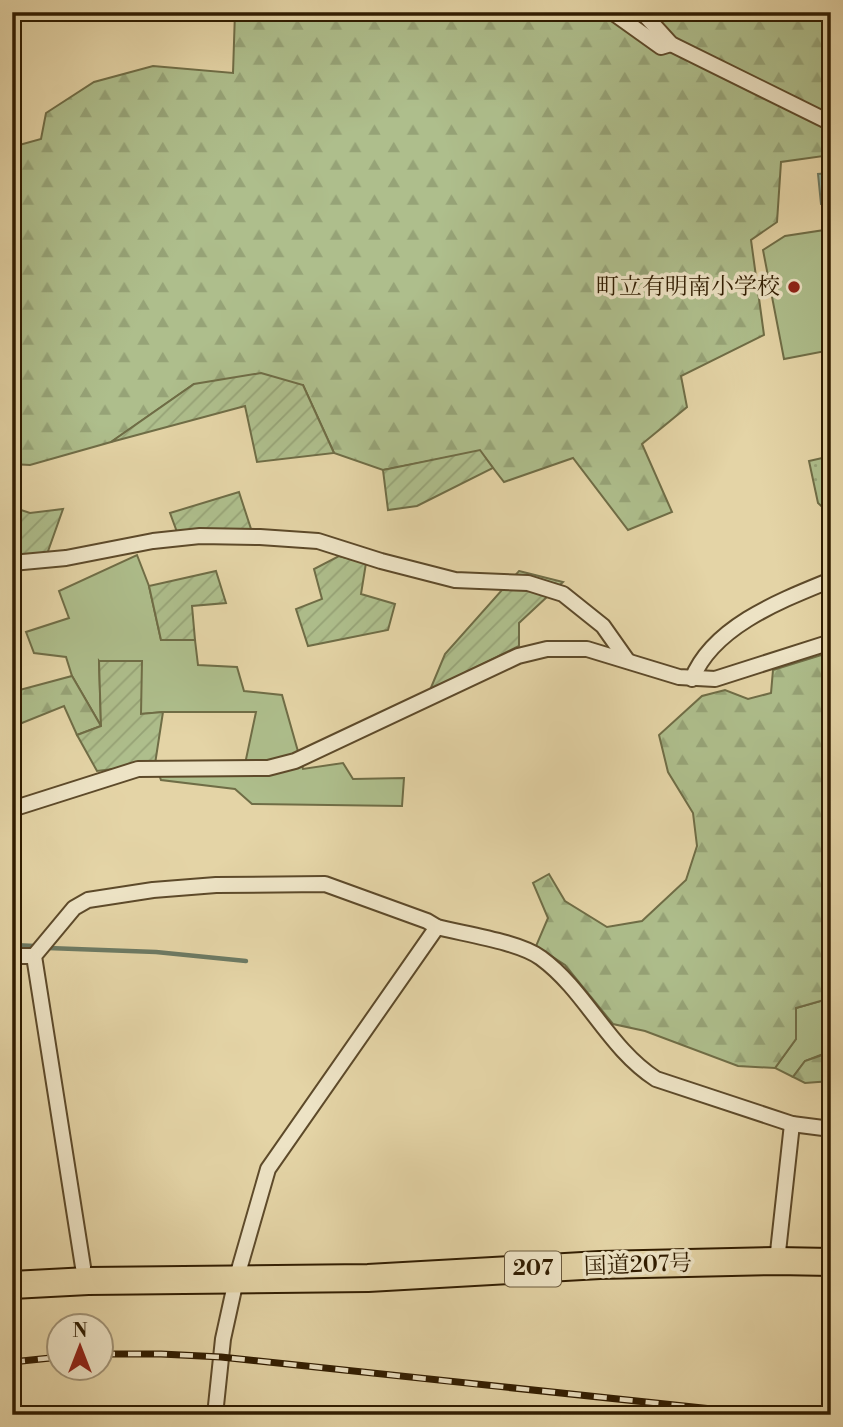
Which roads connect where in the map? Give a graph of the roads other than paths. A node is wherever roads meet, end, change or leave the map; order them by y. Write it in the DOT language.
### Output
graph roads {
  1 [pos="612,12"];
  2 [pos="642,12"];
  3 [pos="671,44"];
  4 [pos="831,123"];
  5 [pos="12,564"];
  6 [pos="831,580"];
  7 [pos="831,642"];
  8 [pos="627,660"];
  9 [pos="692,679"];
  10 [pos="12,809"];
  11 [pos="437,927"];
  12 [pos="12,956"];
  13 [pos="34,956"];
  14 [pos="792,1124"];
  15 [pos="831,1129"];
  16 [pos="777,1261"];
  17 [pos="831,1262"];
  18 [pos="83,1267"];
  19 [pos="12,1272"];
  20 [pos="236,1280"];
  21 [pos="12,1285"];
  22 [pos="215,1415"];
  1 -- 3 [label="street"];
  2 -- 3 [label="street"];
  3 -- 4 [label="street"];
  5 -- 8 [label="street"];
  6 -- 9 [label="street"];
  7 -- 9 [label="street"];
  8 -- 9 [label="street"];
  8 -- 10 [label="street"];
  11 -- 13 [label="street"];
  11 -- 14 [label="street"];
  11 -- 20 [label="street"];
  12 -- 13 [label="street"];
  13 -- 18 [label="street"];
  14 -- 15 [label="street"];
  14 -- 16 [label="street"];
  16 -- 17 [label="highway, 国道207号 / 207"];
  16 -- 20 [label="highway, 国道207号 / 207"];
  18 -- 19 [label="highway, 国道207号 / 207"];
  18 -- 20 [label="highway, 国道207号 / 207"];
  20 -- 21 [label="highway, 国道207号 / 207"];
  20 -- 22 [label="street"];
}
